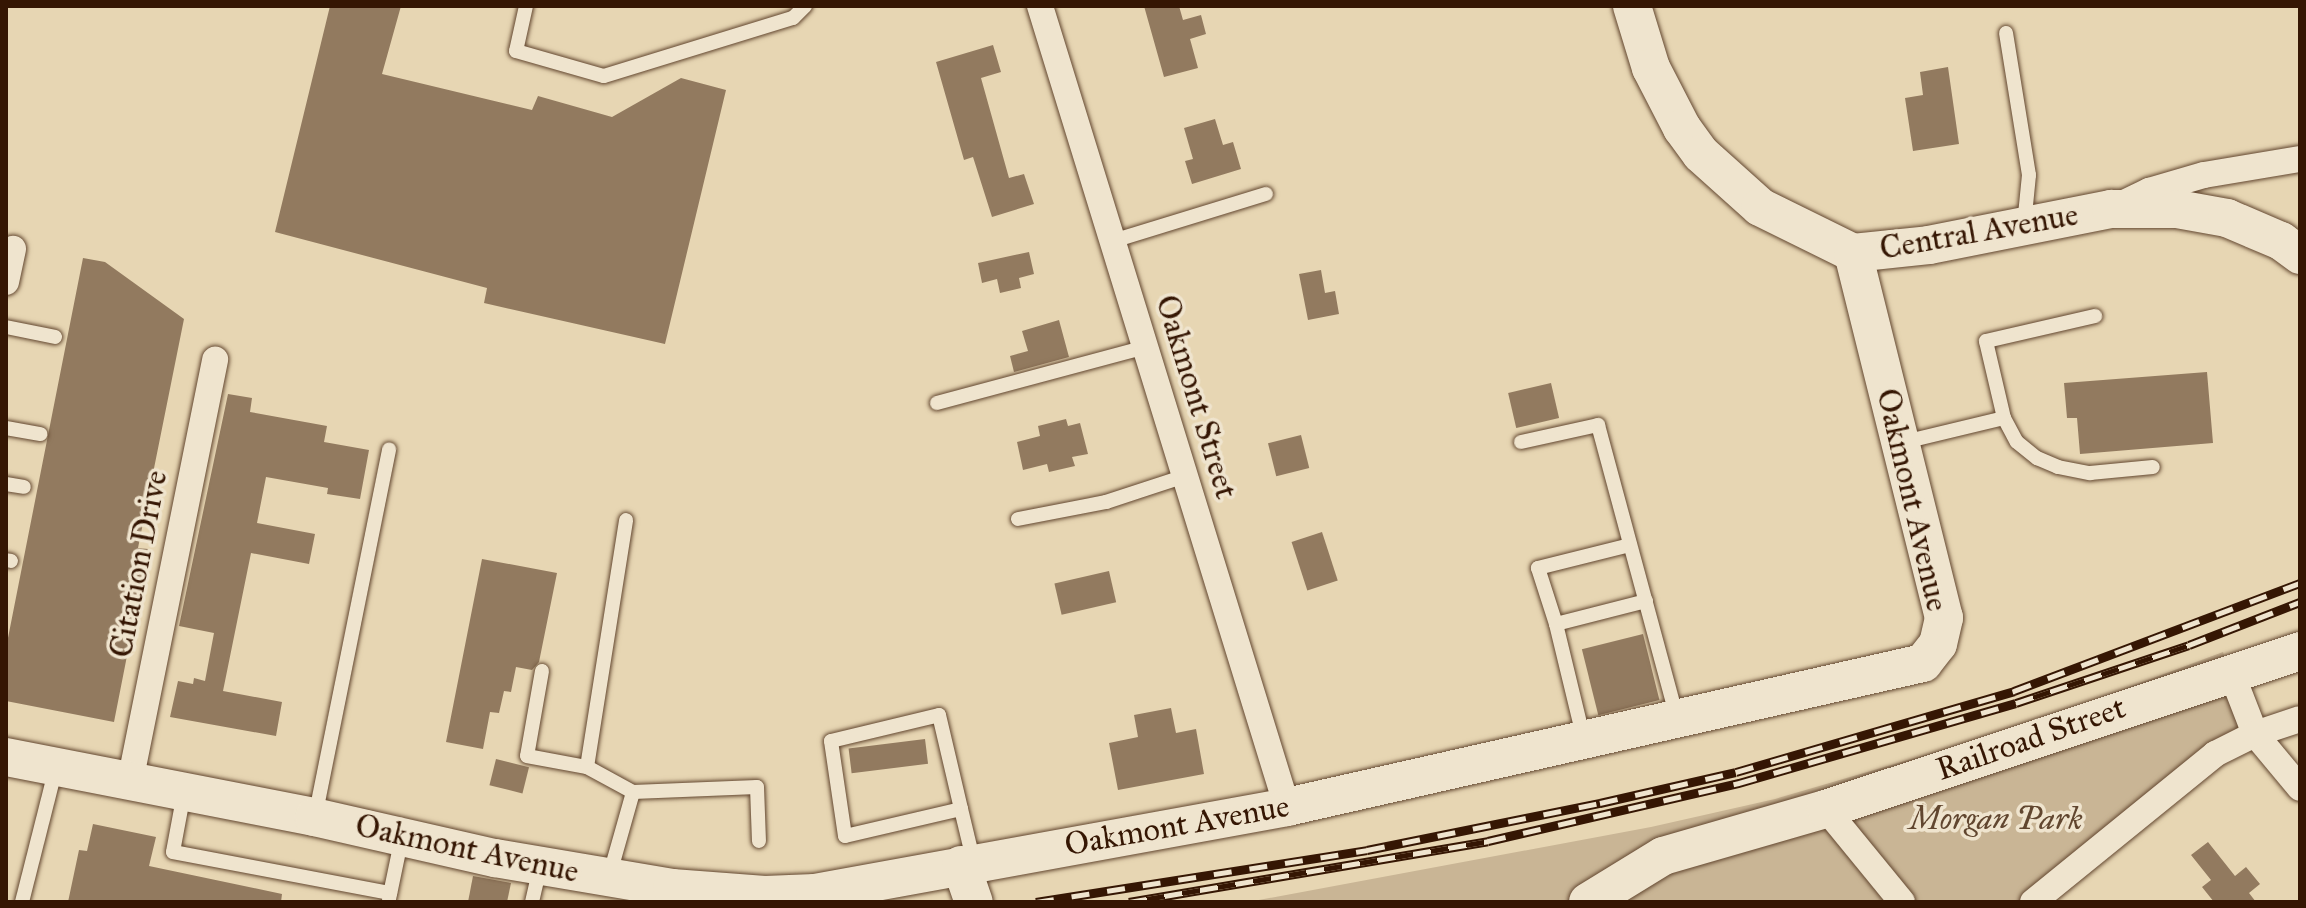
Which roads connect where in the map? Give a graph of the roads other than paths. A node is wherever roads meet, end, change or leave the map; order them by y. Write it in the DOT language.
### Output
graph roads {
  1 [pos="526,6"];
  2 [pos="805,6"];
  3 [pos="1040,6"];
  4 [pos="1632,6"];
  5 [pos="2006,33"];
  6 [pos="2300,159"];
  7 [pos="1266,194"];
  8 [pos="2111,209"];
  9 [pos="2024,225"];
  10 [pos="1113,241"];
  11 [pos="13,249"];
  12 [pos="1853,253"];
  13 [pos="2300,255"];
  14 [pos="6,282"];
  15 [pos="2095,316"];
  16 [pos="6,327"];
  17 [pos="55,337"];
  18 [pos="1146,347"];
  19 [pos="215,359"];
  20 [pos="937,403"];
  21 [pos="2004,418"];
  22 [pos="6,428"];
  23 [pos="40,434"];
  24 [pos="1521,442"];
  25 [pos="1900,444"];
  26 [pos="389,449"];
  27 [pos="2153,467"];
  28 [pos="1185,476"];
  29 [pos="6,484"];
  30 [pos="24,487"];
  31 [pos="1018,519"];
  32 [pos="626,520"];
  33 [pos="1630,545"];
  34 [pos="1646,601"];
  35 [pos="1556,624"];
  36 [pos="2300,651"];
  37 [pos="542,671"];
  38 [pos="2231,672"];
  39 [pos="2300,719"];
  40 [pos="1678,721"];
  41 [pos="2255,734"];
  42 [pos="1584,741"];
  43 [pos="6,757"];
  44 [pos="587,767"];
  45 [pos="56,768"];
  46 [pos="130,782"];
  47 [pos="2300,788"];
  48 [pos="633,792"];
  49 [pos="185,793"];
  50 [pos="1287,807"];
  51 [pos="961,809"];
  52 [pos="1826,809"];
  53 [pos="314,817"];
  54 [pos="402,837"];
  55 [pos="759,841"];
  56 [pos="968,864"];
  57 [pos="540,866"];
  58 [pos="609,877"];
  59 [pos="389,898"];
  60 [pos="22,902"];
  61 [pos="532,902"];
  62 [pos="974,902"];
  63 [pos="1588,902"];
  64 [pos="1902,902"];
  65 [pos="2033,902"];
  1 -- 2 [label="lane"];
  3 -- 10 [label="street, Oakmont Street"];
  4 -- 12 [label="street, Central Avenue"];
  5 -- 9 [label="lane"];
  6 -- 8 [label="street, Central Avenue"];
  7 -- 10 [label="lane"];
  8 -- 9 [label="street, Central Avenue"];
  8 -- 13 [label="street"];
  9 -- 12 [label="street, Central Avenue"];
  10 -- 18 [label="street, Oakmont Street"];
  11 -- 14 [label="street"];
  12 -- 25 [label="street, Oakmont Avenue"];
  15 -- 21 [label="lane"];
  16 -- 17 [label="lane"];
  18 -- 20 [label="lane"];
  18 -- 28 [label="street, Oakmont Street"];
  19 -- 46 [label="street, Citation Drive"];
  21 -- 25 [label="lane"];
  21 -- 27 [label="lane"];
  22 -- 23 [label="lane"];
  24 -- 33 [label="lane"];
  25 -- 40 [label="street, Oakmont Avenue"];
  26 -- 53 [label="lane"];
  28 -- 31 [label="lane"];
  28 -- 50 [label="street, Oakmont Street"];
  29 -- 30 [label="lane"];
  32 -- 44 [label="lane"];
  33 -- 34 [label="lane"];
  33 -- 35 [label="lane"];
  34 -- 35 [label="lane"];
  34 -- 40 [label="lane"];
  35 -- 42 [label="lane"];
  36 -- 38 [label="street, Railroad Street"];
  37 -- 44 [label="lane"];
  38 -- 41 [label="street"];
  38 -- 52 [label="street, Railroad Street"];
  39 -- 41 [label="street"];
  40 -- 42 [label="street, Oakmont Avenue"];
  41 -- 47 [label="street"];
  41 -- 65 [label="street"];
  42 -- 50 [label="street, Oakmont Avenue"];
  43 -- 45 [label="street, Oakmont Avenue"];
  44 -- 48 [label="lane"];
  45 -- 46 [label="street, Oakmont Avenue"];
  45 -- 60 [label="lane"];
  46 -- 49 [label="street, Oakmont Avenue"];
  48 -- 55 [label="lane"];
  48 -- 58 [label="lane"];
  49 -- 53 [label="street, Oakmont Avenue"];
  49 -- 59 [label="lane"];
  50 -- 56 [label="street, Oakmont Avenue"];
  51 -- 51 [label="lane"];
  51 -- 56 [label="lane"];
  52 -- 63 [label="street, Railroad Street"];
  52 -- 64 [label="street"];
  53 -- 54 [label="street, Oakmont Avenue"];
  54 -- 57 [label="street, Oakmont Avenue"];
  54 -- 59 [label="lane"];
  56 -- 58 [label="street, Oakmont Avenue"];
  56 -- 62 [label="street"];
  57 -- 58 [label="street, Oakmont Avenue"];
  57 -- 61 [label="lane"];
}
